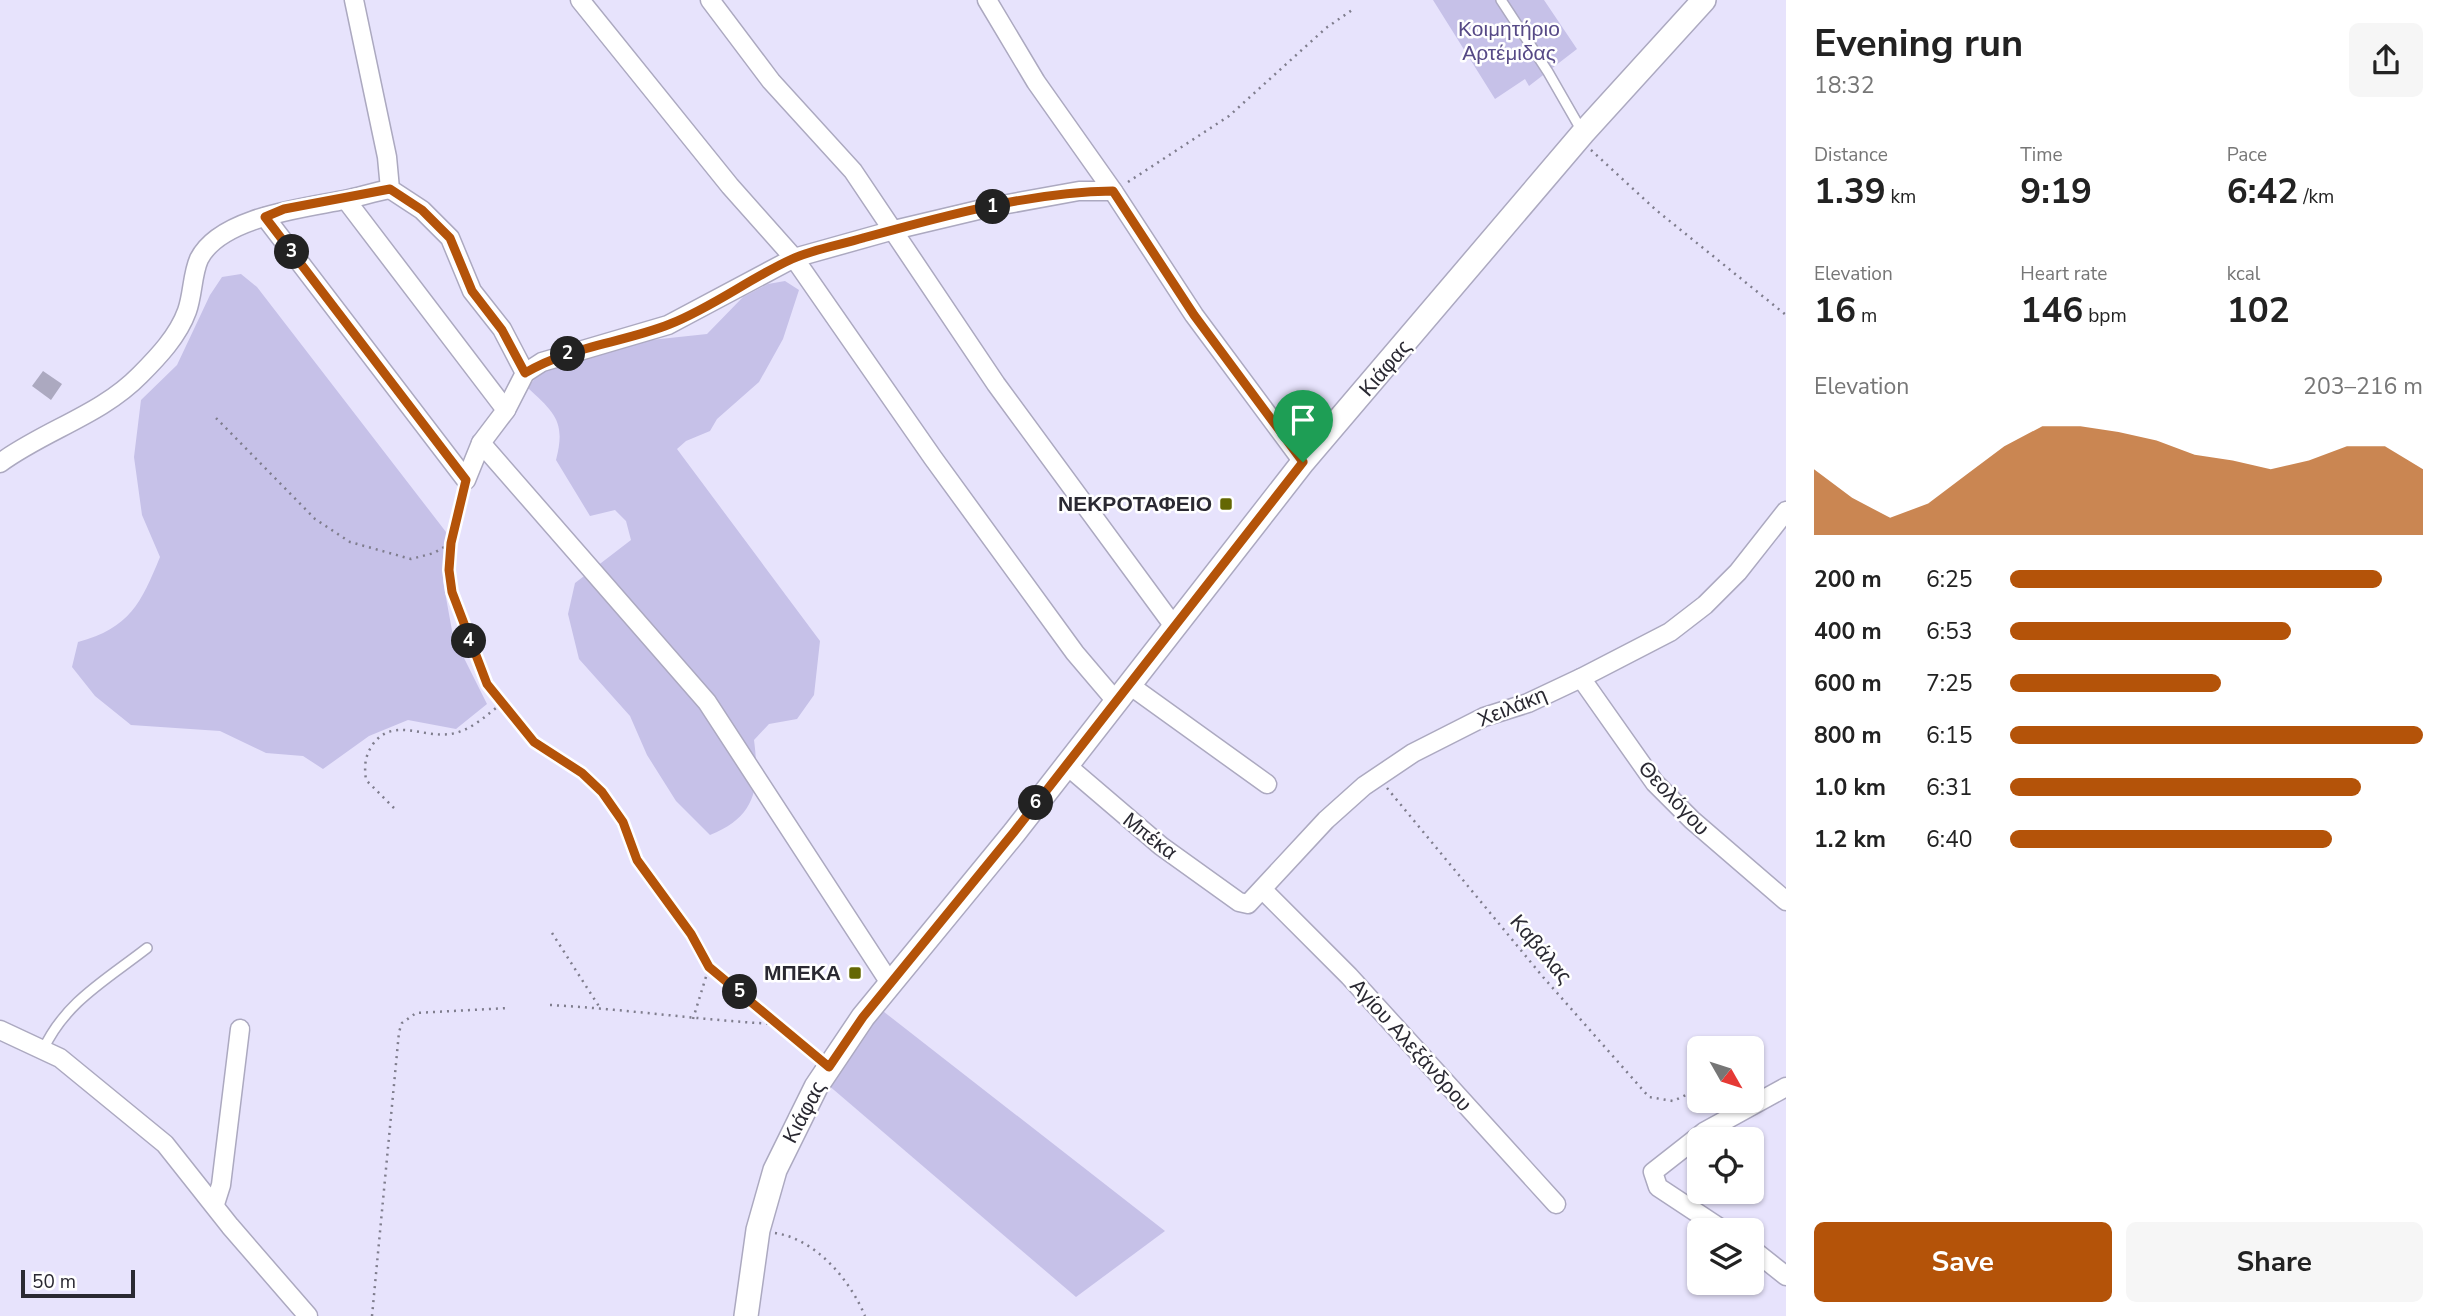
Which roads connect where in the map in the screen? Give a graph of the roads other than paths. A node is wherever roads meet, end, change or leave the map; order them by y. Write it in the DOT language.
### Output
graph roads {
  1 [pos="354,0"];
  2 [pos="580,0"];
  3 [pos="710,0"];
  4 [pos="987,0"];
  5 [pos="1501,0"];
  6 [pos="1704,0"];
  7 [pos="1581,136"];
  8 [pos="390,189"];
  9 [pos="1113,191"];
  10 [pos="346,200"];
  11 [pos="265,217"];
  12 [pos="894,230"];
  13 [pos="794,258"];
  14 [pos="525,373"];
  15 [pos="506,411"];
  16 [pos="481,443"];
  17 [pos="1303,462"];
  18 [pos="0,463"];
  19 [pos="1786,511"];
  20 [pos="1173,625"];
  21 [pos="1581,678"];
  22 [pos="1121,692"];
  23 [pos="1065,764"];
  24 [pos="1266,784"];
  25 [pos="1263,890"];
  26 [pos="1786,901"];
  27 [pos="1239,902"];
  28 [pos="147,948"];
  29 [pos="890,983"];
  30 [pos="240,1029"];
  31 [pos="0,1030"];
  32 [pos="43,1050"];
  33 [pos="1786,1087"];
  34 [pos="215,1204"];
  35 [pos="1556,1204"];
  36 [pos="1705,1218"];
  37 [pos="1764,1258"];
  38 [pos="1786,1276"];
  39 [pos="308,1316"];
  40 [pos="746,1316"];
  1 -- 8 [label="street"];
  2 -- 13 [label="street"];
  3 -- 12 [label="street"];
  4 -- 9 [label="street"];
  5 -- 7 [label="lane"];
  6 -- 7 [label="street, Κιάφας"];
  7 -- 17 [label="street, Κιάφας"];
  8 -- 10 [label="street"];
  8 -- 14 [label="street"];
  9 -- 12 [label="street"];
  9 -- 17 [label="street"];
  10 -- 11 [label="street"];
  10 -- 15 [label="street"];
  11 -- 16 [label="street"];
  11 -- 18 [label="street"];
  12 -- 13 [label="street"];
  12 -- 20 [label="street"];
  13 -- 14 [label="street"];
  13 -- 22 [label="street"];
  14 -- 15 [label="street"];
  15 -- 16 [label="street"];
  16 -- 29 [label="street"];
  17 -- 20 [label="street, Κιάφας"];
  19 -- 21 [label="street, Χειλάκη"];
  20 -- 22 [label="street, Κιάφας"];
  21 -- 25 [label="street, Χειλάκη"];
  21 -- 26 [label="street, Θεολόγου"];
  22 -- 23 [label="street, Κιάφας"];
  22 -- 24 [label="street"];
  23 -- 27 [label="street, Μπέκα"];
  23 -- 29 [label="street, Κιάφας"];
  25 -- 27 [label="street, Χειλάκη"];
  25 -- 35 [label="street, Αγίου Αλεξάνδρου"];
  28 -- 32 [label="lane"];
  29 -- 40 [label="street, Κιάφας"];
  30 -- 34 [label="street"];
  31 -- 32 [label="street"];
  32 -- 34 [label="street"];
  33 -- 36 [label="street"];
  34 -- 39 [label="street"];
  37 -- 38 [label="street"];
}
